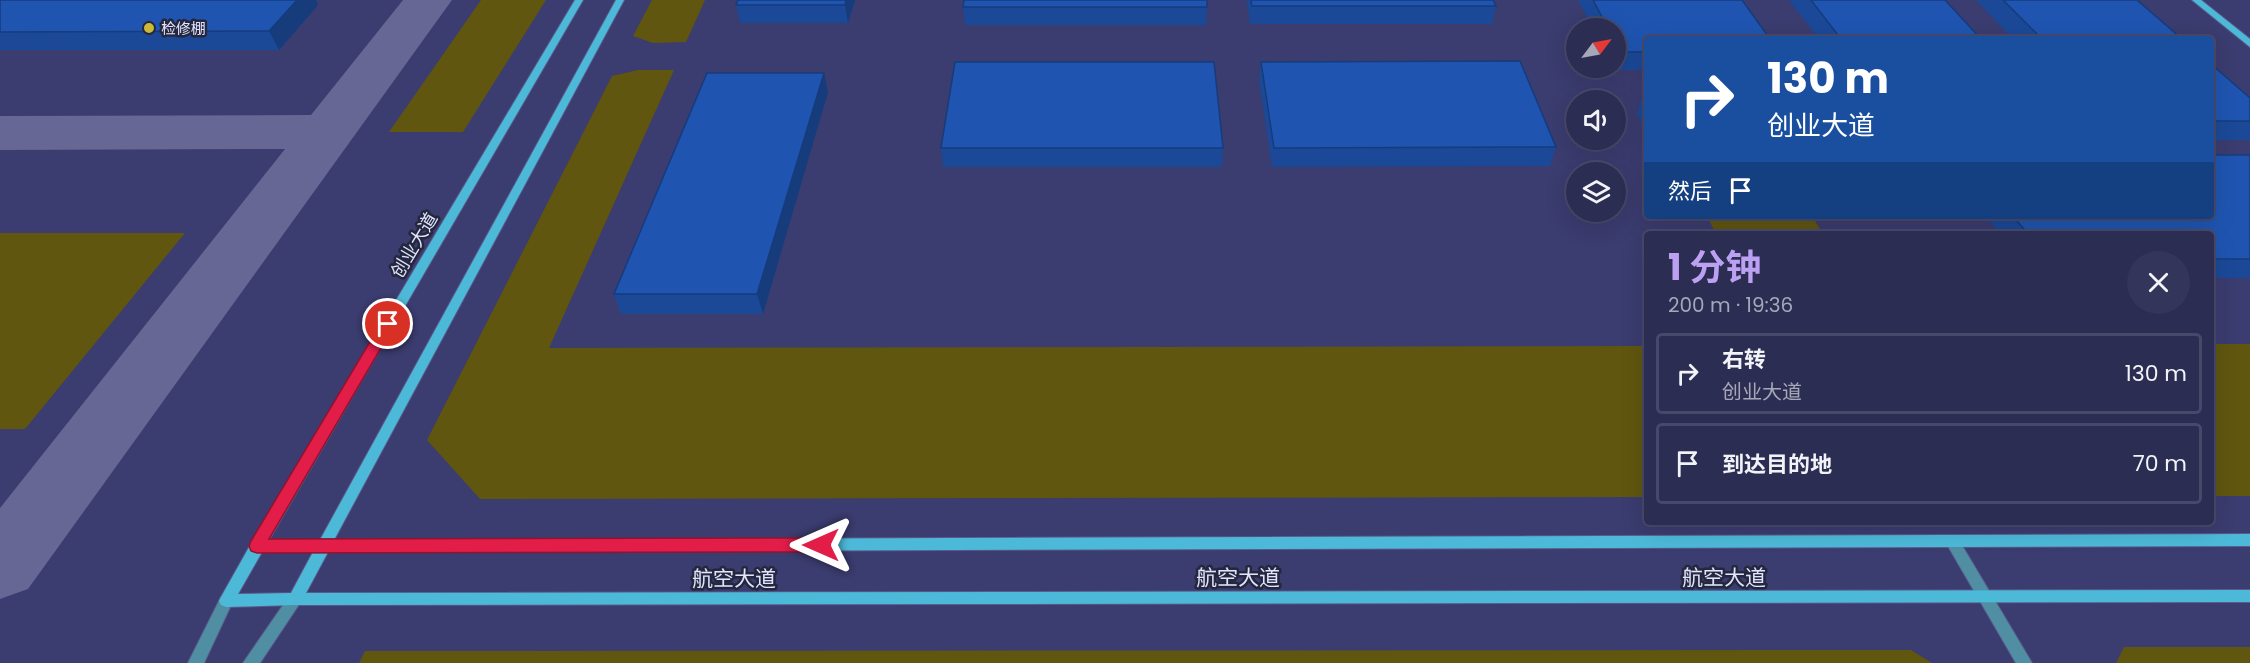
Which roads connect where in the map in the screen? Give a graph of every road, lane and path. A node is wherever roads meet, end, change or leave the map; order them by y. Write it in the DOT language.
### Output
graph roads {
  1 [pos="579,0"];
  2 [pos="620,0"];
  3 [pos="2196,0"];
  4 [pos="2250,44"];
  5 [pos="2250,540"];
  6 [pos="1952,541"];
  7 [pos="257,546"];
  8 [pos="322,547"];
  9 [pos="2250,596"];
  10 [pos="1986,598"];
  11 [pos="295,599"];
  12 [pos="226,601"];
  13 [pos="196,663"];
  14 [pos="251,663"];
  15 [pos="2024,663"];
  1 -- 7 [label="main road, 创业大道"];
  2 -- 8 [label="main road"];
  3 -- 4 [label="main road"];
  5 -- 6 [label="main road, 航空大道"];
  6 -- 8 [label="main road, 航空大道"];
  6 -- 10 [label="street"];
  7 -- 8 [label="main road, 航空大道"];
  7 -- 12 [label="main road, 创业大道"];
  8 -- 11 [label="main road"];
  9 -- 10 [label="main road, 航空大道"];
  10 -- 11 [label="main road, 航空大道"];
  10 -- 15 [label="street"];
  11 -- 12 [label="main road, 航空大道"];
  11 -- 14 [label="street"];
  12 -- 13 [label="street"];
}
